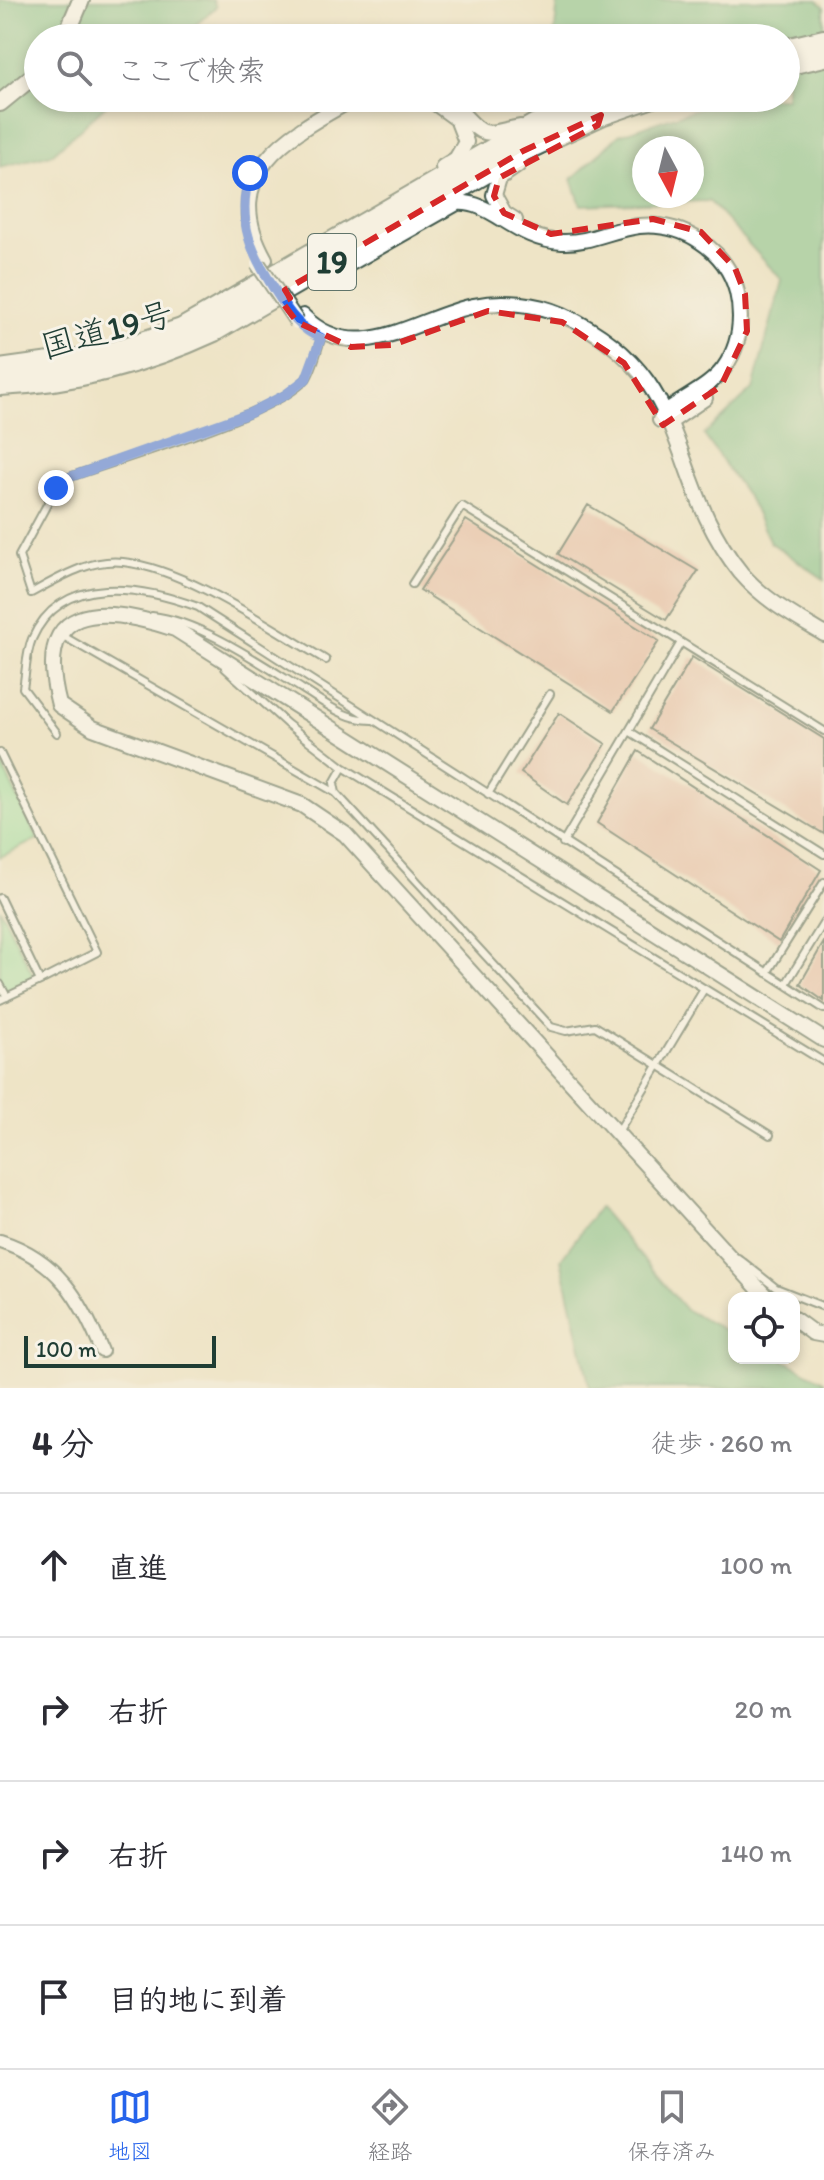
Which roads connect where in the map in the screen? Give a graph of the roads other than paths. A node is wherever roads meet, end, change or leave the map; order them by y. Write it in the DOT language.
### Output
graph roads {
  1 [pos="81,0"];
  2 [pos="71,24"];
  3 [pos="824,40"];
  4 [pos="800,46"];
  5 [pos="824,56"];
  6 [pos="800,62"];
  7 [pos="24,83"];
  8 [pos="0,103"];
  9 [pos="316,112"];
  10 [pos="330,112"];
  11 [pos="447,112"];
  12 [pos="459,112"];
  13 [pos="581,112"];
  14 [pos="592,112"];
  15 [pos="601,112"];
  16 [pos="536,124"];
  17 [pos="335,243"];
  18 [pos="261,262"];
  19 [pos="214,331"];
  20 [pos="322,335"];
  21 [pos="0,370"];
  22 [pos="0,385"];
  23 [pos="665,417"];
  24 [pos="412,584"];
  25 [pos="130,614"];
  26 [pos="60,634"];
  27 [pos="824,634"];
  28 [pos="680,644"];
  29 [pos="202,647"];
  30 [pos="326,660"];
  31 [pos="550,694"];
  32 [pos="374,720"];
  33 [pos="629,731"];
  34 [pos="824,731"];
  35 [pos="57,733"];
  36 [pos="0,753"];
  37 [pos="343,767"];
  38 [pos="336,793"];
  39 [pos="488,794"];
  40 [pos="563,843"];
  41 [pos="824,854"];
  42 [pos="824,882"];
  43 [pos="0,898"];
  44 [pos="824,922"];
  45 [pos="767,973"];
  46 [pos="40,981"];
  47 [pos="0,984"];
  48 [pos="786,984"];
  49 [pos="704,989"];
  50 [pos="3,999"];
  51 [pos="824,1009"];
  52 [pos="824,1040"];
  53 [pos="824,1062"];
  54 [pos="658,1065"];
  55 [pos="616,1135"];
  56 [pos="770,1135"];
  57 [pos="0,1241"];
  58 [pos="716,1245"];
  59 [pos="761,1292"];
  60 [pos="824,1307"];
  61 [pos="800,1323"];
  62 [pos="824,1335"];
  63 [pos="102,1351"];
  1 -- 2 [label="main road"];
  3 -- 4 [label="highway"];
  5 -- 6 [label="highway"];
  7 -- 8 [label="main road"];
  9 -- 18 [label="street"];
  10 -- 18 [label="street"];
  11 -- 17 [label="street"];
  12 -- 16 [label="street"];
  13 -- 16 [label="highway, 国道19号 / 19"];
  14 -- 19 [label="highway, 国道19号 / 19"];
  15 -- 23 [label="street"];
  16 -- 17 [label="highway, 国道19号 / 19"];
  17 -- 21 [label="highway, 国道19号 / 19"];
  18 -- 20 [label="street"];
  19 -- 22 [label="highway, 国道19号 / 19"];
  19 -- 23 [label="street"];
  20 -- 23 [label="street"];
  20 -- 30 [label="lane"];
  23 -- 27 [label="street"];
  24 -- 28 [label="lane"];
  25 -- 26 [label="street"];
  25 -- 29 [label="street"];
  25 -- 32 [label="lane"];
  26 -- 38 [label="lane"];
  26 -- 55 [label="street"];
  28 -- 33 [label="lane"];
  28 -- 34 [label="lane"];
  29 -- 37 [label="lane"];
  29 -- 52 [label="street"];
  31 -- 39 [label="lane"];
  32 -- 35 [label="lane"];
  32 -- 39 [label="lane"];
  33 -- 40 [label="lane"];
  33 -- 41 [label="lane"];
  36 -- 46 [label="lane"];
  37 -- 38 [label="lane"];
  37 -- 49 [label="lane"];
  38 -- 54 [label="lane"];
  39 -- 40 [label="lane"];
  40 -- 45 [label="lane"];
  42 -- 45 [label="lane"];
  43 -- 46 [label="lane"];
  44 -- 48 [label="lane"];
  45 -- 48 [label="lane"];
  46 -- 50 [label="lane"];
  47 -- 50 [label="lane"];
  48 -- 51 [label="lane"];
  49 -- 53 [label="lane"];
  49 -- 54 [label="lane"];
  54 -- 55 [label="lane"];
  54 -- 56 [label="lane"];
  55 -- 58 [label="street"];
  57 -- 63 [label="street"];
  58 -- 59 [label="street"];
  58 -- 60 [label="lane"];
  61 -- 62 [label="street"];
}
